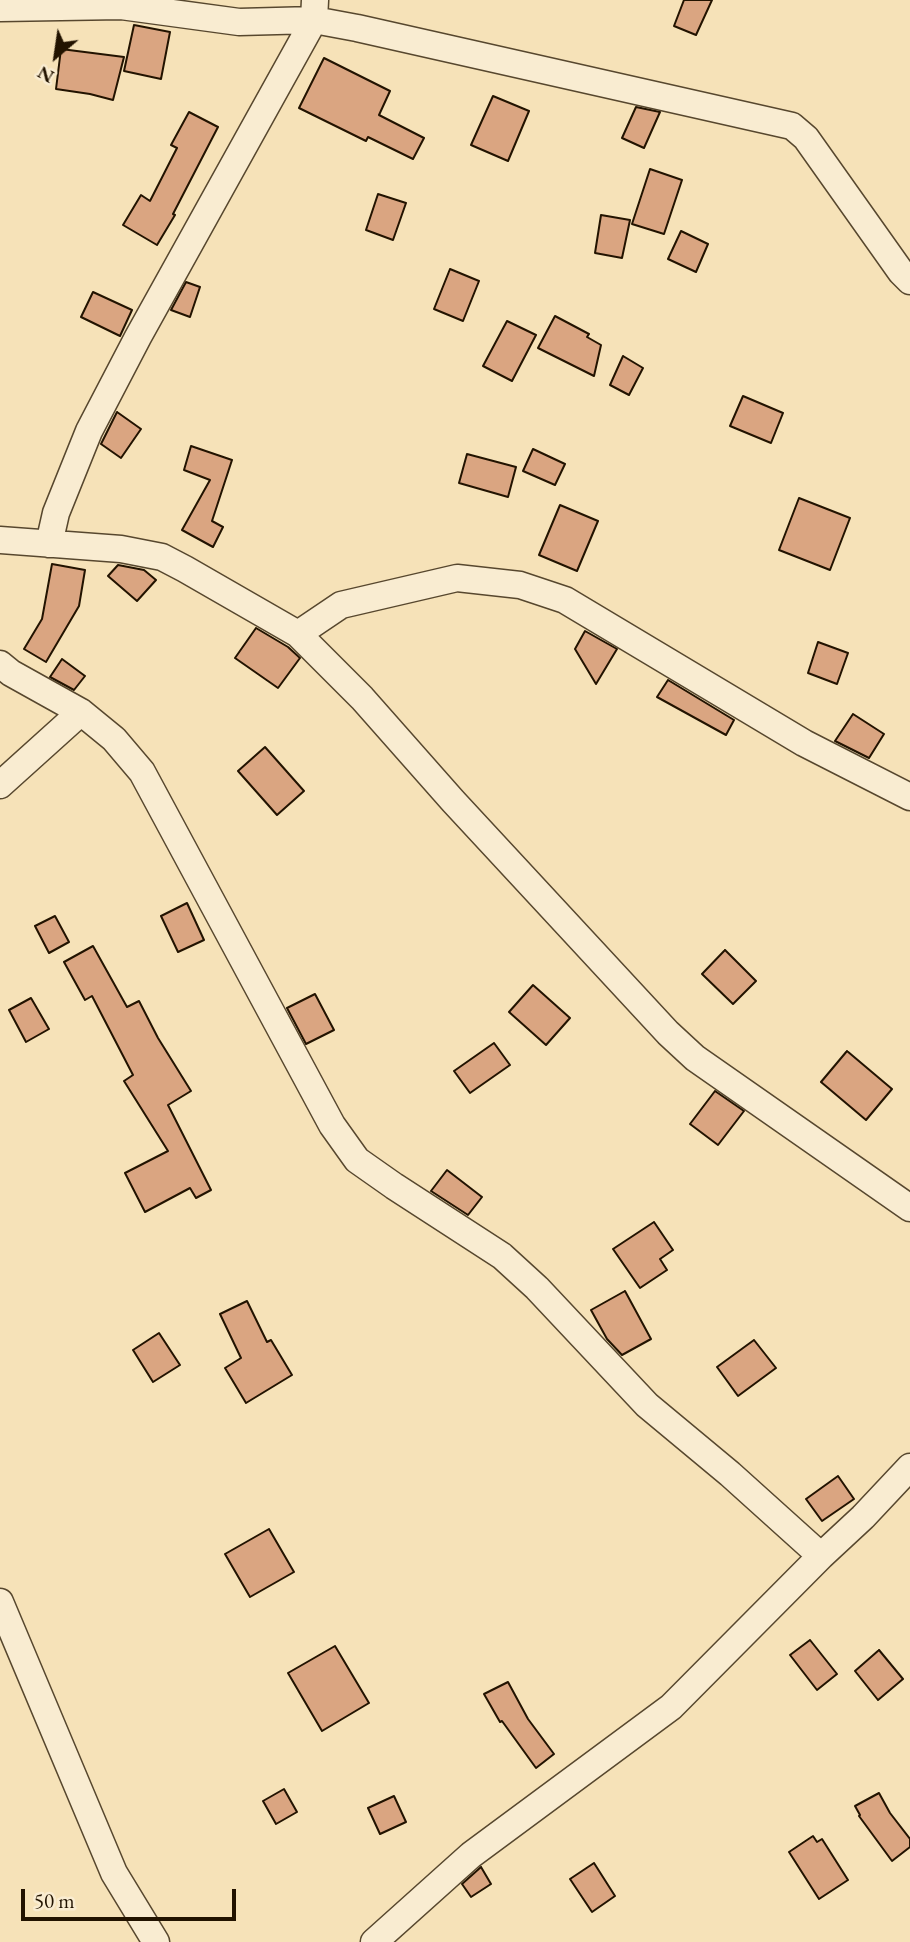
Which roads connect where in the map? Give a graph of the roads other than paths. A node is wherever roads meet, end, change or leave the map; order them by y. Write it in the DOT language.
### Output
graph roads {
  1 [pos="0,8"];
  2 [pos="314,10"];
  3 [pos="910,281"];
  4 [pos="0,540"];
  5 [pos="49,544"];
  6 [pos="298,634"];
  7 [pos="0,664"];
  8 [pos="81,712"];
  9 [pos="0,785"];
  10 [pos="910,797"];
  11 [pos="910,1208"];
  12 [pos="910,1467"];
  13 [pos="821,1556"];
  14 [pos="0,1602"];
  15 [pos="156,1942"];
  16 [pos="374,1942"];
  1 -- 2 [label="street"];
  2 -- 3 [label="street"];
  2 -- 5 [label="street"];
  4 -- 5 [label="street"];
  5 -- 6 [label="street"];
  6 -- 10 [label="street"];
  6 -- 11 [label="street"];
  7 -- 8 [label="street"];
  8 -- 9 [label="street"];
  8 -- 13 [label="street"];
  12 -- 13 [label="street"];
  13 -- 16 [label="street"];
  14 -- 15 [label="street"];
}
